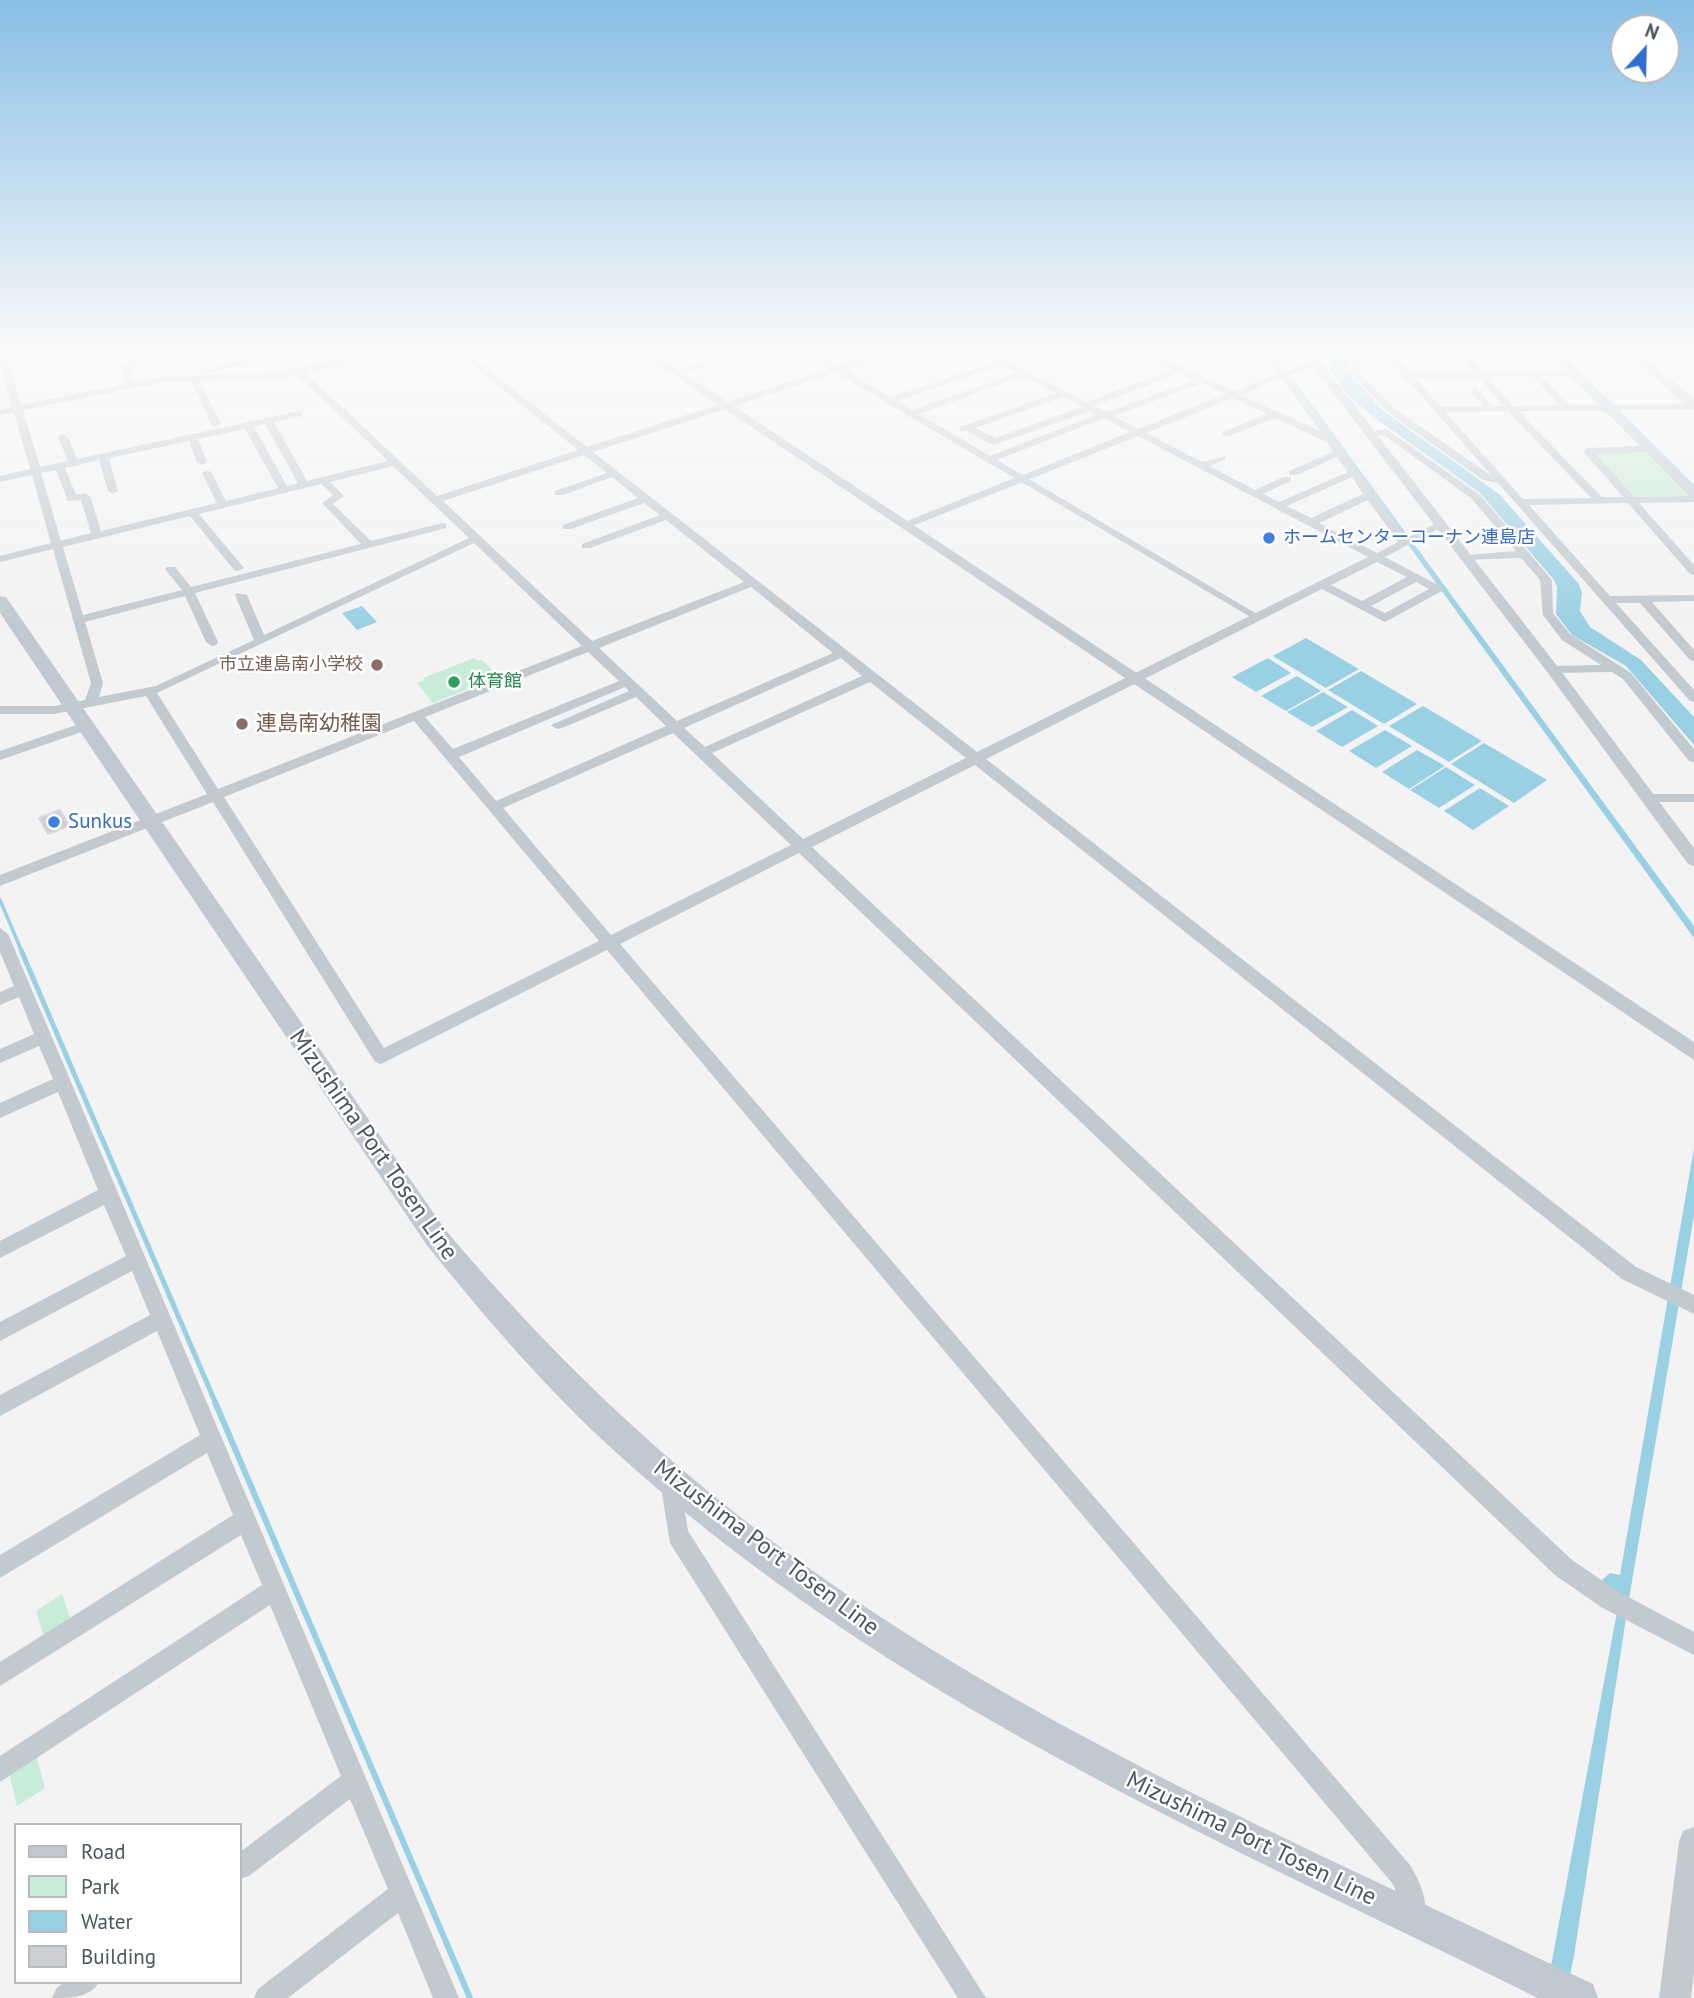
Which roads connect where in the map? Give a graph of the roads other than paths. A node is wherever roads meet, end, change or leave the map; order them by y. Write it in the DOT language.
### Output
graph roads {
  1 [pos="26,441"];
  2 [pos="65,441"];
  3 [pos="171,441"];
  4 [pos="194,441"];
  5 [pos="257,441"];
  6 [pos="279,441"];
  7 [pos="375,441"];
  8 [pos="575,441"];
  9 [pos="617,441"];
  10 [pos="779,441"];
  11 [pos="961,441"];
  12 [pos="1037,441"];
  13 [pos="1112,441"];
  14 [pos="1153,441"];
  15 [pos="1331,441"];
  16 [pos="1376,441"];
  17 [pos="1399,441"];
  18 [pos="1435,441"];
  19 [pos="1466,441"];
  20 [pos="1542,441"];
  21 [pos="1642,441"];
  22 [pos="1651,441"];
  23 [pos="1649,449"];
  24 [pos="587,451"];
  25 [pos="1339,453"];
  26 [pos="103,455"];
  27 [pos="1221,458"];
  28 [pos="990,459"];
  29 [pos="73,462"];
  30 [pos="202,462"];
  31 [pos="398,462"];
  32 [pos="59,465"];
  33 [pos="1200,466"];
  34 [pos="35,470"];
  35 [pos="1353,472"];
  36 [pos="207,473"];
  37 [pos="615,473"];
  38 [pos="1021,478"];
  39 [pos="0,479"];
  40 [pos="1694,479"];
  41 [pos="323,480"];
  42 [pos="1501,481"];
  43 [pos="304,485"];
  44 [pos="284,490"];
  45 [pos="113,491"];
  46 [pos="559,493"];
  47 [pos="1254,494"];
  48 [pos="1369,495"];
  49 [pos="1694,497"];
  50 [pos="647,498"];
  51 [pos="438,499"];
  52 [pos="1632,500"];
  53 [pos="1600,501"];
  54 [pos="1521,502"];
  55 [pos="223,505"];
  56 [pos="1278,506"];
  57 [pos="192,512"];
  58 [pos="668,516"];
  59 [pos="1309,523"];
  60 [pos="906,525"];
  61 [pos="1441,525"];
  62 [pos="442,526"];
  63 [pos="567,527"];
  64 [pos="97,534"];
  65 [pos="477,538"];
  66 [pos="1407,541"];
  67 [pos="58,543"];
  68 [pos="369,545"];
  69 [pos="586,546"];
  70 [pos="1525,554"];
  71 [pos="1376,557"];
  72 [pos="1466,558"];
  73 [pos="0,559"];
  74 [pos="238,568"];
  75 [pos="171,569"];
  76 [pos="1694,572"];
  77 [pos="1416,577"];
  78 [pos="753,582"];
  79 [pos="1323,585"];
  80 [pos="189,592"];
  81 [pos="241,594"];
  82 [pos="1694,598"];
  83 [pos="1643,599"];
  84 [pos="1606,600"];
  85 [pos="0,601"];
  86 [pos="1362,606"];
  87 [pos="1257,617"];
  88 [pos="79,620"];
  89 [pos="212,642"];
  90 [pos="260,642"];
  91 [pos="593,646"];
  92 [pos="844,653"];
  93 [pos="1694,657"];
  94 [pos="1617,668"];
  95 [pos="1553,670"];
  96 [pos="872,676"];
  97 [pos="1134,678"];
  98 [pos="630,681"];
  99 [pos="640,691"];
  100 [pos="150,692"];
  101 [pos="1694,698"];
  102 [pos="0,710"];
  103 [pos="82,712"];
  104 [pos="417,716"];
  105 [pos="556,725"];
  106 [pos="676,725"];
  107 [pos="704,752"];
  108 [pos="0,755"];
  109 [pos="450,755"];
  110 [pos="1694,758"];
  111 [pos="975,759"];
  112 [pos="214,795"];
  113 [pos="1694,798"];
  114 [pos="1648,799"];
  115 [pos="494,807"];
  116 [pos="151,822"];
  117 [pos="803,845"];
  118 [pos="1694,860"];
  119 [pos="0,881"];
  120 [pos="0,934"];
  121 [pos="609,943"];
  122 [pos="23,989"];
  123 [pos="0,999"];
  124 [pos="44,1037"];
  125 [pos="1694,1052"];
  126 [pos="0,1056"];
  127 [pos="63,1082"];
  128 [pos="0,1111"];
  129 [pos="108,1194"];
  130 [pos="0,1250"];
  131 [pos="136,1260"];
  132 [pos="1680,1299"];
  133 [pos="161,1319"];
  134 [pos="0,1332"];
  135 [pos="0,1406"];
  136 [pos="212,1439"];
  137 [pos="670,1479"];
  138 [pos="246,1519"];
  139 [pos="0,1567"];
  140 [pos="275,1589"];
  141 [pos="1694,1644"];
  142 [pos="0,1675"];
  143 [pos="0,1770"];
  144 [pos="356,1780"];
  145 [pos="1694,1842"];
  146 [pos="242,1866"];
  147 [pos="403,1893"];
  148 [pos="1413,1918"];
  149 [pos="83,1984"];
  150 [pos="1566,1992"];
  151 [pos="65,1998"];
  152 [pos="267,1998"];
  153 [pos="446,1998"];
  154 [pos="973,1998"];
  155 [pos="1675,1998"];
  1 -- 34 [label="street"];
  2 -- 29 [label="street"];
  3 -- 26 [label="street"];
  4 -- 30 [label="street"];
  5 -- 44 [label="street"];
  6 -- 43 [label="street"];
  7 -- 31 [label="street"];
  8 -- 24 [label="street"];
  9 -- 24 [label="street"];
  10 -- 60 [label="street"];
  11 -- 28 [label="street"];
  12 -- 28 [label="street"];
  13 -- 38 [label="street"];
  14 -- 33 [label="street"];
  15 -- 25 [label="street"];
  16 -- 61 [label="street"];
  17 -- 70 [label="street"];
  18 -- 42 [label="street"];
  19 -- 42 [label="street"];
  20 -- 53 [label="street"];
  21 -- 23 [label="street"];
  22 -- 40 [label="street"];
  23 -- 49 [label="street"];
  23 -- 52 [label="street"];
  24 -- 37 [label="street"];
  24 -- 51 [label="street"];
  25 -- 35 [label="street"];
  25 -- 47 [label="street"];
  26 -- 29 [label="street"];
  26 -- 45 [label="street"];
  27 -- 33 [label="street"];
  28 -- 38 [label="street"];
  29 -- 32 [label="street"];
  31 -- 41 [label="street"];
  31 -- 51 [label="street"];
  32 -- 34 [label="street"];
  32 -- 64 [label="street"];
  33 -- 47 [label="street"];
  34 -- 39 [label="street"];
  34 -- 67 [label="street"];
  35 -- 48 [label="street"];
  35 -- 56 [label="street"];
  36 -- 55 [label="street"];
  37 -- 46 [label="street"];
  37 -- 50 [label="street"];
  38 -- 60 [label="street"];
  38 -- 87 [label="street"];
  41 -- 43 [label="street"];
  41 -- 68 [label="street"];
  42 -- 54 [label="street"];
  43 -- 44 [label="street"];
  44 -- 55 [label="street"];
  47 -- 56 [label="street"];
  48 -- 59 [label="street"];
  48 -- 66 [label="street"];
  49 -- 52 [label="street"];
  50 -- 58 [label="street"];
  50 -- 63 [label="street"];
  51 -- 65 [label="street"];
  52 -- 53 [label="street"];
  52 -- 76 [label="street"];
  53 -- 54 [label="street"];
  54 -- 84 [label="street"];
  55 -- 57 [label="street"];
  56 -- 59 [label="street"];
  57 -- 64 [label="street"];
  57 -- 74 [label="street"];
  58 -- 69 [label="street"];
  58 -- 78 [label="street"];
  59 -- 71 [label="street"];
  60 -- 97 [label="street"];
  61 -- 66 [label="street"];
  61 -- 72 [label="street"];
  62 -- 68 [label="street"];
  64 -- 67 [label="street"];
  65 -- 90 [label="street"];
  65 -- 91 [label="street"];
  66 -- 71 [label="street"];
  67 -- 73 [label="street"];
  67 -- 88 [label="street"];
  68 -- 80 [label="street"];
  70 -- 72 [label="street"];
  70 -- 94 [label="street"];
  71 -- 77 [label="street"];
  71 -- 79 [label="street"];
  72 -- 95 [label="street"];
  75 -- 80 [label="street"];
  77 -- 86 [label="street"];
  77 -- 86 [label="street"];
  78 -- 91 [label="street"];
  78 -- 92 [label="street"];
  79 -- 86 [label="street"];
  79 -- 87 [label="street"];
  80 -- 88 [label="street"];
  80 -- 89 [label="street"];
  81 -- 90 [label="street"];
  82 -- 83 [label="street"];
  83 -- 84 [label="street"];
  83 -- 93 [label="street"];
  84 -- 101 [label="street"];
  85 -- 103 [label="main road, Mizushima Port Tosen Line"];
  87 -- 97 [label="street"];
  88 -- 103 [label="street"];
  90 -- 100 [label="street"];
  91 -- 98 [label="street"];
  91 -- 104 [label="street"];
  92 -- 96 [label="street"];
  92 -- 106 [label="street"];
  94 -- 95 [label="street"];
  94 -- 110 [label="street"];
  95 -- 114 [label="street"];
  96 -- 107 [label="street"];
  96 -- 111 [label="street"];
  97 -- 111 [label="street"];
  97 -- 125 [label="street"];
  98 -- 99 [label="street"];
  98 -- 109 [label="street"];
  99 -- 105 [label="street"];
  99 -- 106 [label="street"];
  100 -- 103 [label="street"];
  100 -- 112 [label="street"];
  102 -- 103 [label="street"];
  103 -- 108 [label="street"];
  103 -- 116 [label="main road, Mizushima Port Tosen Line"];
  104 -- 109 [label="street"];
  104 -- 112 [label="street"];
  106 -- 107 [label="street"];
  106 -- 115 [label="street"];
  107 -- 117 [label="street"];
  109 -- 115 [label="street"];
  111 -- 117 [label="street"];
  111 -- 132 [label="street"];
  112 -- 116 [label="street"];
  112 -- 121 [label="street"];
  113 -- 114 [label="street"];
  114 -- 118 [label="street"];
  115 -- 121 [label="street"];
  116 -- 119 [label="street"];
  116 -- 137 [label="main road, Mizushima Port Tosen Line"];
  117 -- 121 [label="street"];
  117 -- 141 [label="street"];
  120 -- 122 [label="street"];
  121 -- 148 [label="street"];
  122 -- 123 [label="street"];
  122 -- 124 [label="street"];
  124 -- 126 [label="street"];
  124 -- 127 [label="street"];
  127 -- 128 [label="street"];
  127 -- 129 [label="street"];
  129 -- 130 [label="street"];
  129 -- 131 [label="street"];
  131 -- 133 [label="street"];
  131 -- 134 [label="street"];
  133 -- 135 [label="street"];
  133 -- 136 [label="street"];
  136 -- 138 [label="street"];
  136 -- 139 [label="street"];
  137 -- 148 [label="main road, Mizushima Port Tosen Line"];
  137 -- 154 [label="street"];
  138 -- 140 [label="street"];
  138 -- 142 [label="street"];
  140 -- 143 [label="street"];
  140 -- 144 [label="street"];
  144 -- 146 [label="street"];
  144 -- 147 [label="street"];
  145 -- 155 [label="street"];
  147 -- 152 [label="street"];
  147 -- 153 [label="street"];
  148 -- 150 [label="main road, Mizushima Port Tosen Line"];
  149 -- 151 [label="street"];
}
